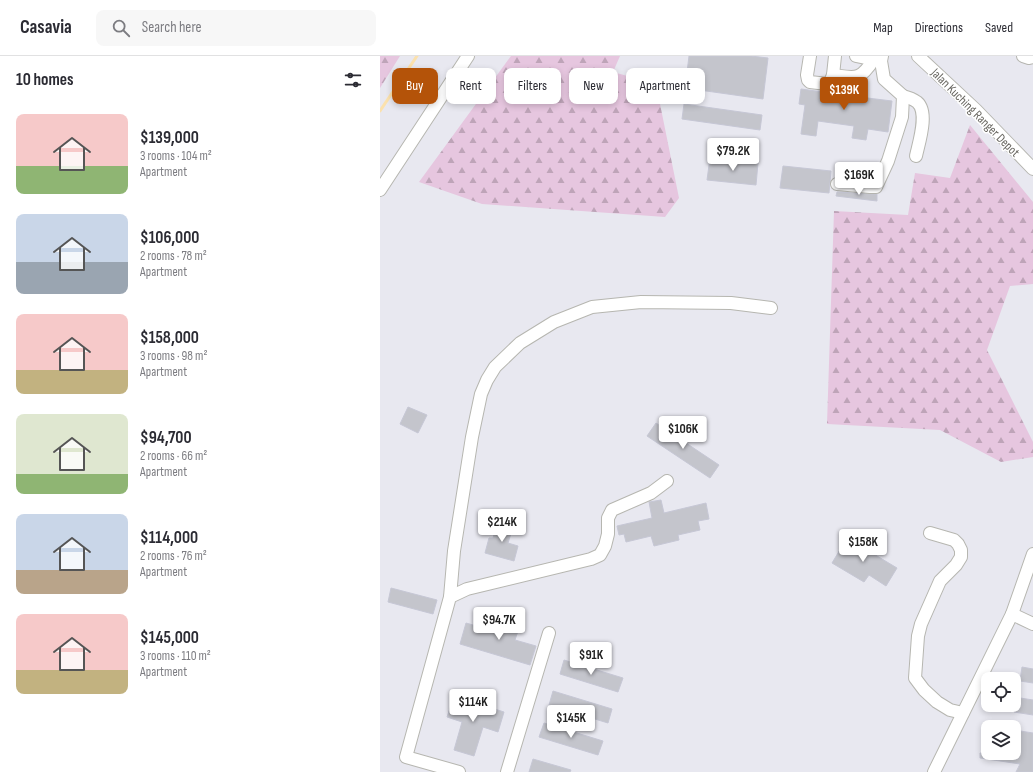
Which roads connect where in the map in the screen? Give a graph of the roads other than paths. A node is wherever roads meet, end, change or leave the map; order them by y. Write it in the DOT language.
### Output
graph roads {
  1 [pos="468,56"];
  2 [pos="810,56"];
  3 [pos="835,56"];
  4 [pos="856,56"];
  5 [pos="918,56"];
  6 [pos="1023,56"];
  7 [pos="1033,57"];
  8 [pos="879,59"];
  9 [pos="832,75"];
  10 [pos="902,96"];
  11 [pos="916,156"];
  12 [pos="1033,169"];
  13 [pos="837,184"];
  14 [pos="380,190"];
  15 [pos="771,308"];
  16 [pos="667,481"];
  17 [pos="930,532"];
  18 [pos="1033,554"];
  19 [pos="450,597"];
  20 [pos="1012,614"];
  21 [pos="1033,624"];
  22 [pos="549,633"];
  23 [pos="963,714"];
  24 [pos="459,772"];
  25 [pos="507,772"];
  26 [pos="934,772"];
  1 -- 14 [label="street"];
  2 -- 9 [label="street"];
  3 -- 9 [label="street"];
  4 -- 8 [label="street"];
  5 -- 12 [label="street, Jalan Kuching Ranger Depot"];
  6 -- 7 [label="street"];
  8 -- 9 [label="street"];
  8 -- 10 [label="street"];
  10 -- 11 [label="street"];
  10 -- 13 [label="street"];
  15 -- 19 [label="street"];
  16 -- 19 [label="street"];
  17 -- 23 [label="street"];
  18 -- 20 [label="street"];
  19 -- 24 [label="street"];
  20 -- 21 [label="street"];
  20 -- 23 [label="street"];
  22 -- 25 [label="street"];
  23 -- 26 [label="street"];
}
